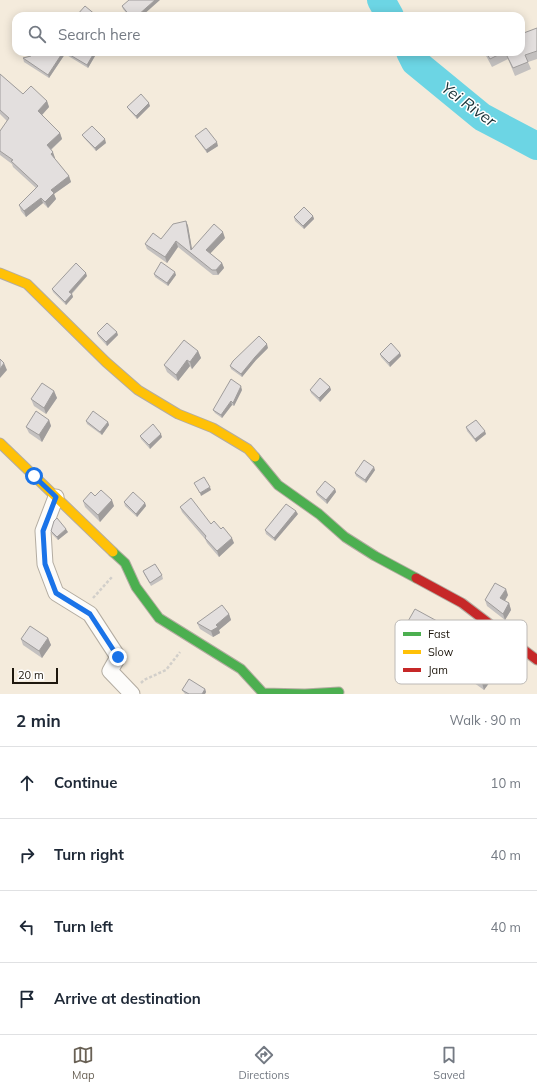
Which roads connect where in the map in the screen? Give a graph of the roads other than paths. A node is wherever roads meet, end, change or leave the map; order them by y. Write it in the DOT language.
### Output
graph roads {
  1 [pos="0,273"];
  2 [pos="0,443"];
  3 [pos="56,497"];
  4 [pos="484,620"];
  5 [pos="527,652"];
  6 [pos="537,660"];
  7 [pos="339,692"];
  8 [pos="132,694"];
  1 -- 4 [label="street"];
  2 -- 3 [label="street"];
  3 -- 7 [label="street"];
  3 -- 8 [label="street"];
  5 -- 6 [label="street"];
}
